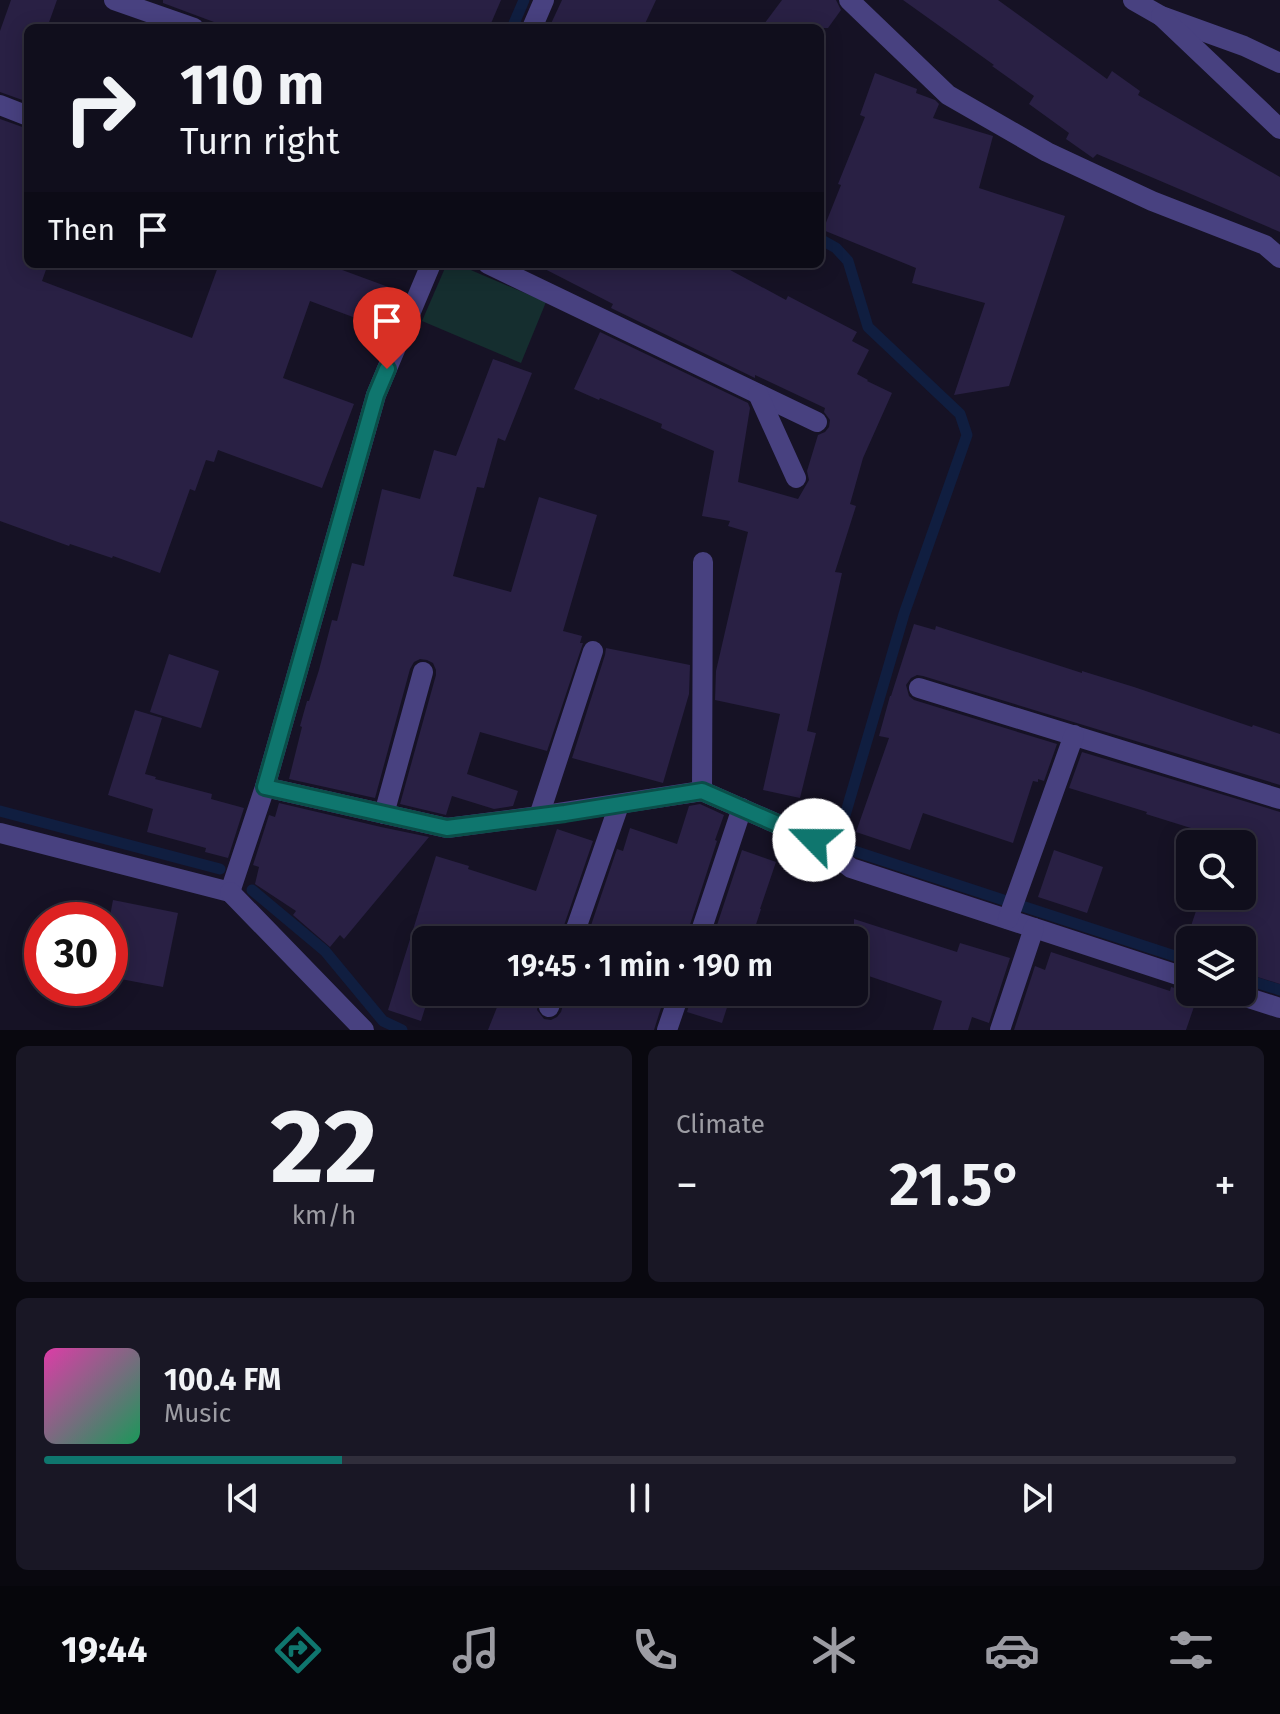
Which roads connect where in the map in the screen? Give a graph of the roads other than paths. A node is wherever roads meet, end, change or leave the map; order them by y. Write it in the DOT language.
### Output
graph roads {
  1 [pos="114,0"];
  2 [pos="544,0"];
  3 [pos="849,0"];
  4 [pos="1133,0"];
  5 [pos="1161,16"];
  6 [pos="183,24"];
  7 [pos="534,24"];
  8 [pos="1280,63"];
  9 [pos="0,105"];
  10 [pos="24,114"];
  11 [pos="1280,129"];
  12 [pos="1280,258"];
  13 [pos="429,268"];
  14 [pos="496,268"];
  15 [pos="758,394"];
  16 [pos="817,422"];
  17 [pos="796,478"];
  18 [pos="703,562"];
  19 [pos="593,651"];
  20 [pos="423,672"];
  21 [pos="919,688"];
  22 [pos="1074,735"];
  23 [pos="265,787"];
  24 [pos="702,791"];
  25 [pos="1280,799"];
  26 [pos="619,805"];
  27 [pos="742,808"];
  28 [pos="384,814"];
  29 [pos="539,816"];
  30 [pos="0,833"];
  31 [pos="230,892"];
  32 [pos="1012,908"];
  33 [pos="577,926"];
  34 [pos="703,926"];
  35 [pos="1034,928"];
  36 [pos="1176,974"];
  37 [pos="1256,1000"];
  38 [pos="675,1006"];
  39 [pos="1280,1008"];
  40 [pos="364,1030"];
  41 [pos="667,1030"];
  42 [pos="1000,1030"];
  1 -- 6 [label="street"];
  2 -- 7 [label="street"];
  3 -- 12 [label="street"];
  4 -- 5 [label="street"];
  5 -- 8 [label="street"];
  5 -- 11 [label="street"];
  9 -- 10 [label="street"];
  13 -- 23 [label="street"];
  14 -- 15 [label="street"];
  15 -- 16 [label="street"];
  15 -- 17 [label="street"];
  18 -- 24 [label="street"];
  19 -- 29 [label="street"];
  20 -- 28 [label="street"];
  21 -- 22 [label="street"];
  22 -- 25 [label="street"];
  22 -- 32 [label="street"];
  23 -- 28 [label="street"];
  23 -- 31 [label="street"];
  24 -- 26 [label="street"];
  24 -- 27 [label="street"];
  26 -- 29 [label="street"];
  26 -- 33 [label="street"];
  27 -- 32 [label="street"];
  27 -- 34 [label="street"];
  28 -- 29 [label="street"];
  30 -- 31 [label="street"];
  31 -- 40 [label="street"];
  32 -- 35 [label="street"];
  35 -- 36 [label="street"];
  35 -- 42 [label="street"];
  37 -- 39 [label="street"];
  38 -- 41 [label="street"];
}
